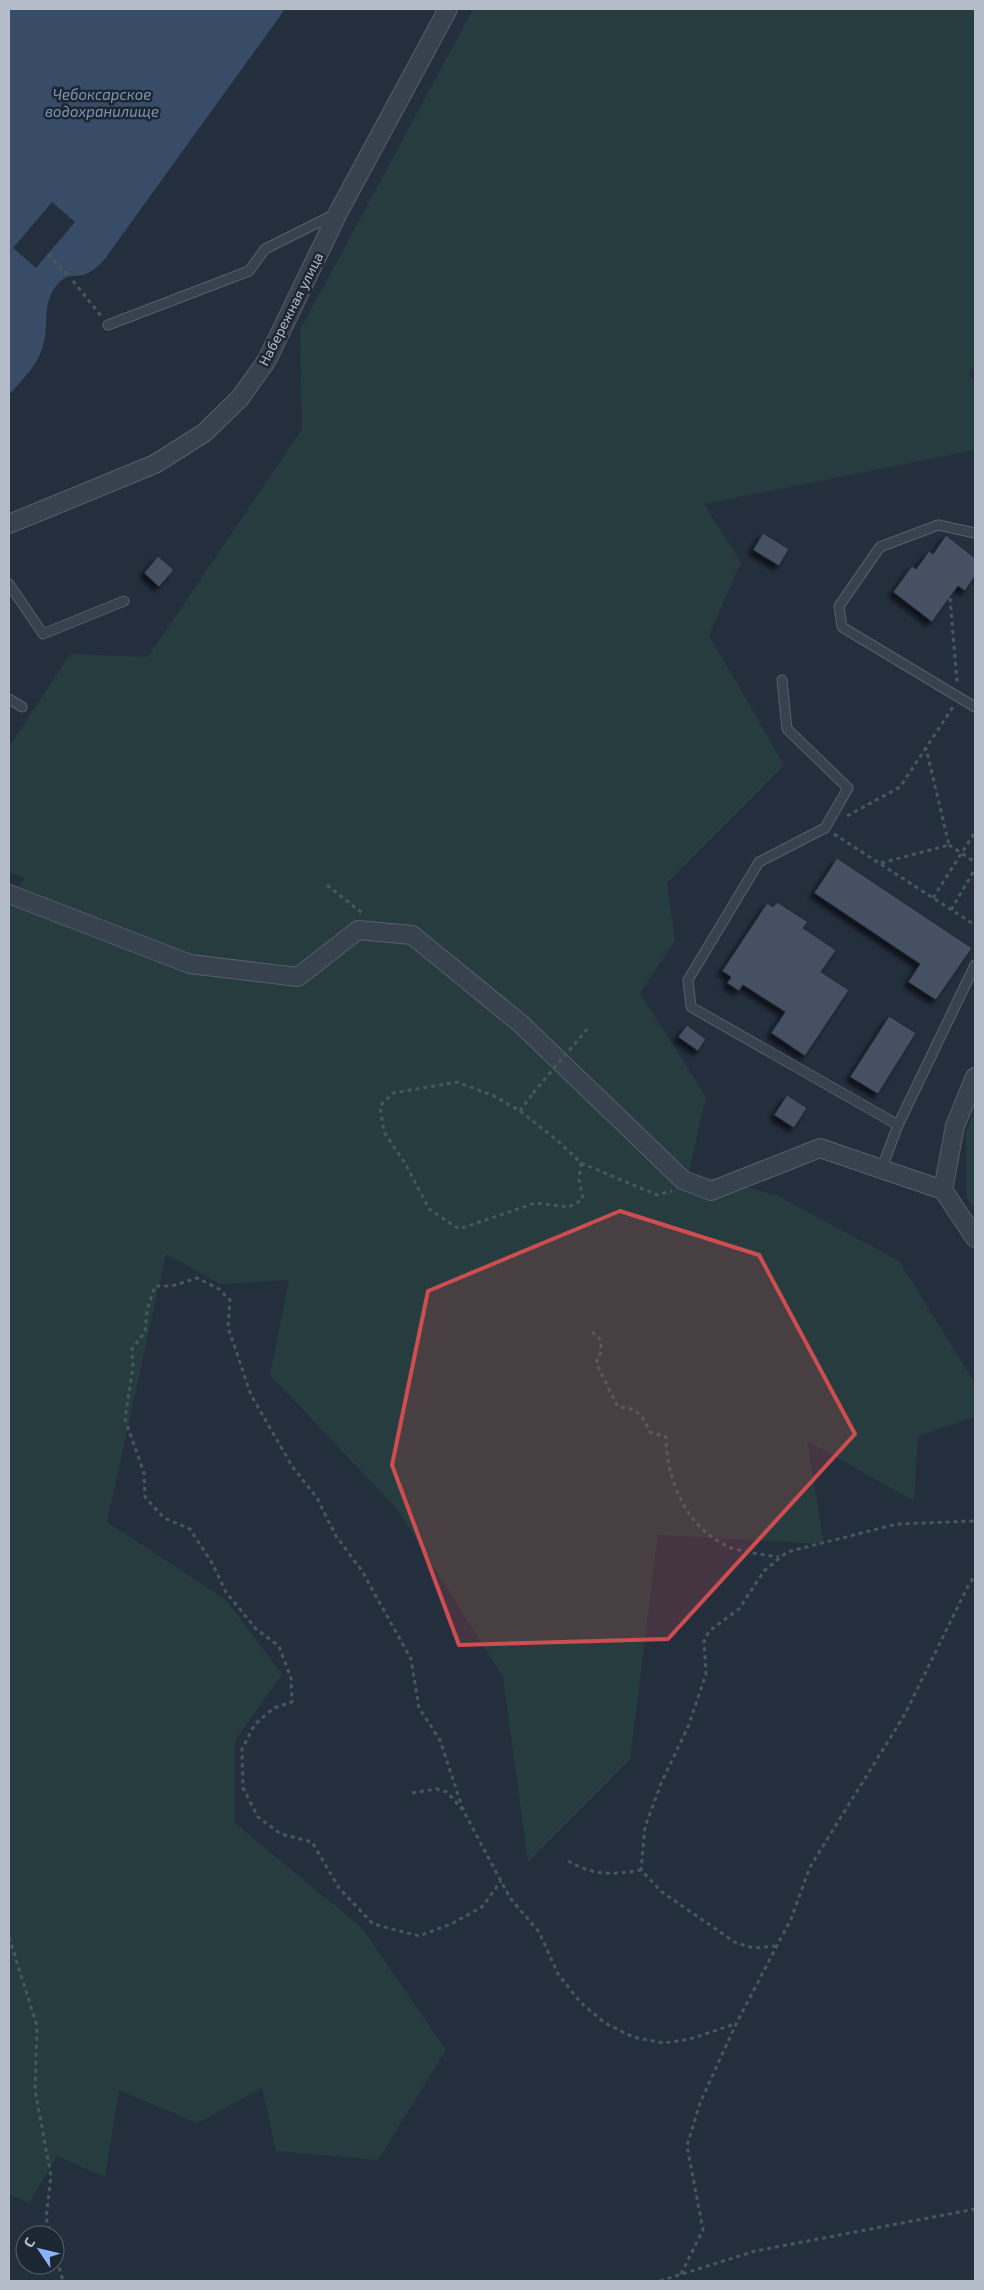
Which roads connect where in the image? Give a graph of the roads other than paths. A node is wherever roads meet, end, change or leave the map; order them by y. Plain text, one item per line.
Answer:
1 (448, 9) edge
2 (340, 211) junction
3 (108, 325) road end
4 (9, 524) edge
5 (975, 533) edge
6 (9, 584) edge
7 (124, 601) dead end
8 (782, 680) dead end
9 (9, 699) edge
10 (22, 707) dead end
11 (975, 707) edge
12 (9, 894) edge
13 (975, 965) edge
14 (975, 1077) edge
15 (898, 1125) junction
16 (882, 1168) junction
17 (943, 1190) junction
18 (975, 1238) edge

1 - 2 street, Набережная улица
2 - 3 lane
2 - 4 street, Набережная улица
5 - 11 lane
6 - 7 lane
8 - 15 lane
9 - 10 lane
12 - 16 street
13 - 15 lane
14 - 17 street
15 - 16 lane
16 - 17 street
17 - 18 street

